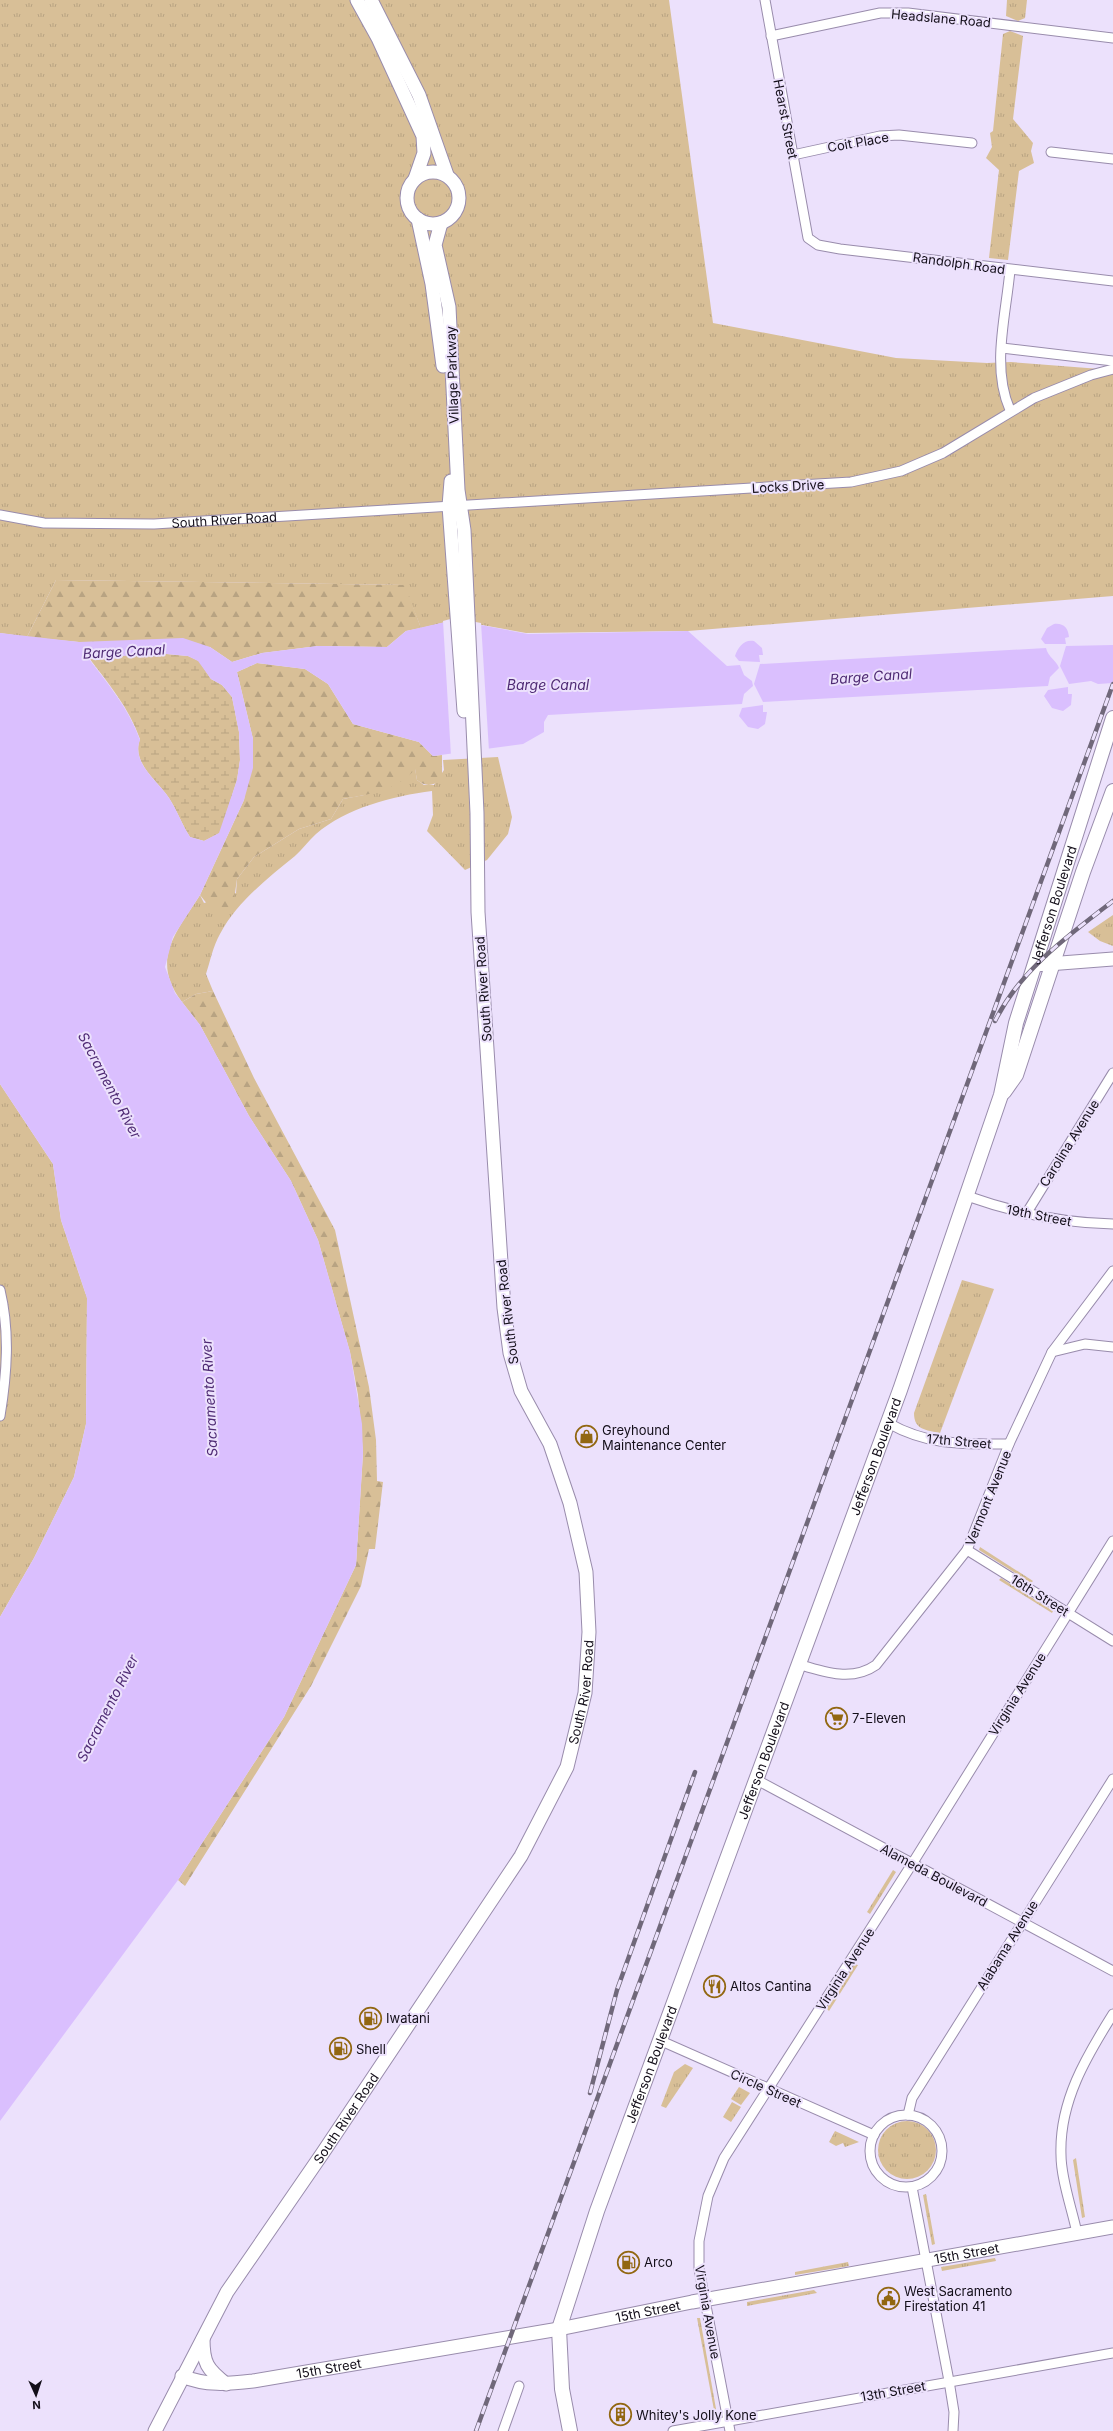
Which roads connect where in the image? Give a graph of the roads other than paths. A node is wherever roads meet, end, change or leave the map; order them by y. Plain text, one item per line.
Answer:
1 (356, 0) edge
2 (372, 0) edge
3 (765, 0) edge
4 (771, 36) junction
5 (1113, 38) edge
6 (972, 143) dead end
7 (1051, 152) dead end
8 (793, 155) junction
9 (1113, 160) edge
10 (447, 175) junction
11 (415, 179) junction
12 (418, 219) junction
13 (441, 223) junction
14 (808, 238) joint
15 (1010, 270) junction
16 (1113, 281) edge
17 (1002, 348) junction
18 (1113, 361) edge
19 (1113, 369) edge
20 (1091, 375) junction
21 (1113, 377) edge
22 (1010, 410) junction
23 (455, 506) junction
24 (0, 515) edge
25 (1113, 718) edge
26 (1113, 791) edge
27 (1113, 959) edge
28 (1053, 963) junction
29 (1035, 965) junction
30 (1113, 1073) edge
31 (1001, 1095) junction
32 (967, 1196) junction
33 (1026, 1214) junction
34 (1113, 1224) edge
35 (1113, 1272) edge
36 (0, 1290) edge
37 (1113, 1346) edge
38 (1052, 1352) junction
39 (0, 1416) edge
40 (888, 1423) junction
41 (1009, 1444) junction
42 (1113, 1541) edge
43 (967, 1550) junction
44 (1068, 1612) junction
45 (1113, 1641) edge
46 (798, 1664) junction
47 (755, 1779) junction
48 (1113, 1779) edge
49 (912, 1864) junction
50 (1022, 1922) junction
51 (1113, 1971) edge
52 (1113, 2014) edge
53 (659, 2040) junction
54 (768, 2088) junction
55 (908, 2115) junction
56 (874, 2135) junction
57 (912, 2187) junction
58 (1113, 2227) edge
59 (1077, 2233) junction
60 (925, 2261) junction
61 (704, 2300) junction
62 (559, 2329) junction
63 (202, 2336) junction
64 (1113, 2353) edge
65 (182, 2376) junction
66 (949, 2381) junction
67 (226, 2384) junction
68 (519, 2386) dead end
69 (729, 2426) edge
70 (155, 2431) edge
71 (503, 2431) edge
72 (570, 2431) edge
73 (672, 2431) edge
74 (953, 2431) edge

1 - 11 street
2 - 10 street
3 - 4 street, Hearst Street
4 - 5 street, Headslane Road
4 - 8 street, Hearst Street
6 - 8 street, Coit Place
7 - 9 street
8 - 14 street, Hearst Street
10 - 11 street
10 - 13 street
11 - 12 street
12 - 13 street
12 - 23 street, Village Parkway
13 - 23 street, Village Parkway
14 - 15 street, Randolph Road
15 - 16 street, Randolph Road
15 - 17 street
17 - 18 street
17 - 22 street
19 - 20 street, Locks Drive
20 - 21 street, Locks Drive
20 - 22 street, Locks Drive
22 - 23 street, Locks Drive
23 - 24 street, South River Road
23 - 63 street, South River Road
25 - 29 main road, Jefferson Boulevard
26 - 28 main road, Jefferson Boulevard
27 - 28 street
28 - 29 street
28 - 31 main road, Jefferson Boulevard
29 - 31 main road, Jefferson Boulevard
30 - 33 street, Carolina Avenue
31 - 32 main road, Jefferson Boulevard
32 - 33 street, 19th Street
32 - 40 main road, Jefferson Boulevard
33 - 34 street, 19th Street
35 - 38 street, Vermont Avenue
36 - 39 street
37 - 38 street
38 - 41 street, Vermont Avenue
40 - 41 street, 17th Street
40 - 46 main road, Jefferson Boulevard
41 - 43 street, Vermont Avenue
42 - 44 street, Virginia Avenue
43 - 44 street, 16th Street
43 - 46 street, Vermont Avenue
44 - 45 street, 16th Street
44 - 49 street, Virginia Avenue
46 - 47 main road, Jefferson Boulevard
47 - 49 street, Alameda Boulevard
47 - 53 main road, Jefferson Boulevard
48 - 50 street, Alabama Avenue
49 - 50 street, Alameda Boulevard
49 - 54 street, Virginia Avenue
50 - 51 street, Alameda Boulevard
50 - 55 street, Alabama Avenue
52 - 59 street
53 - 54 street, Circle Street
53 - 62 main road, Jefferson Boulevard
54 - 56 street, Circle Street
54 - 61 street, Virginia Avenue
55 - 56 street
55 - 57 street
56 - 57 street
57 - 60 street
58 - 59 street, 15th Street
59 - 60 street, 15th Street
60 - 61 street, 15th Street
60 - 66 street
61 - 62 street, 15th Street
61 - 69 street, Virginia Avenue
62 - 67 street, 15th Street
62 - 72 main road, Jefferson Boulevard
63 - 65 street, South River Road
63 - 67 street
64 - 66 street, 13th Street
65 - 67 street, 15th Street
65 - 70 street, South River Road
66 - 69 street, 13th Street
66 - 74 street
68 - 71 street
69 - 73 street, 13th Street

